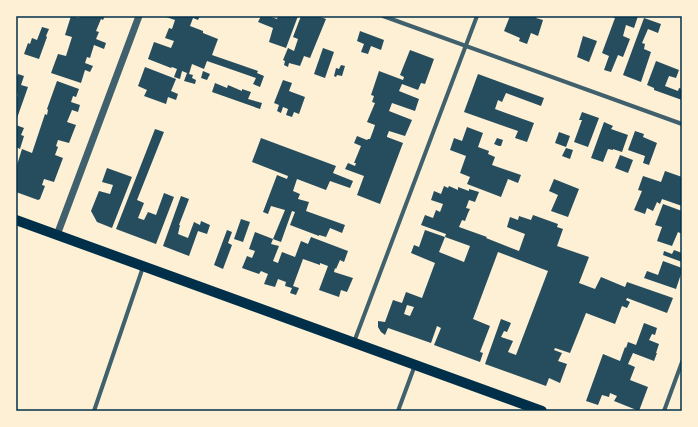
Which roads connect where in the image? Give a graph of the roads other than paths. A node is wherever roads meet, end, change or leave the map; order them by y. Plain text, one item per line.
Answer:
1 (139, 16) edge
2 (383, 16) edge
3 (477, 16) edge
4 (466, 46) junction
5 (682, 124) edge
6 (16, 220) edge
7 (58, 235) junction
8 (143, 266) junction
9 (354, 343) junction
10 (682, 362) edge
11 (415, 365) junction
12 (94, 411) edge
13 (398, 411) edge
14 (542, 411) edge
15 (664, 411) edge

1 - 7 street
2 - 4 street
3 - 4 street
4 - 5 street
4 - 9 street
6 - 7 main road
7 - 8 main road
8 - 9 main road
8 - 12 street
9 - 11 main road
10 - 15 street
11 - 13 street
11 - 14 main road

